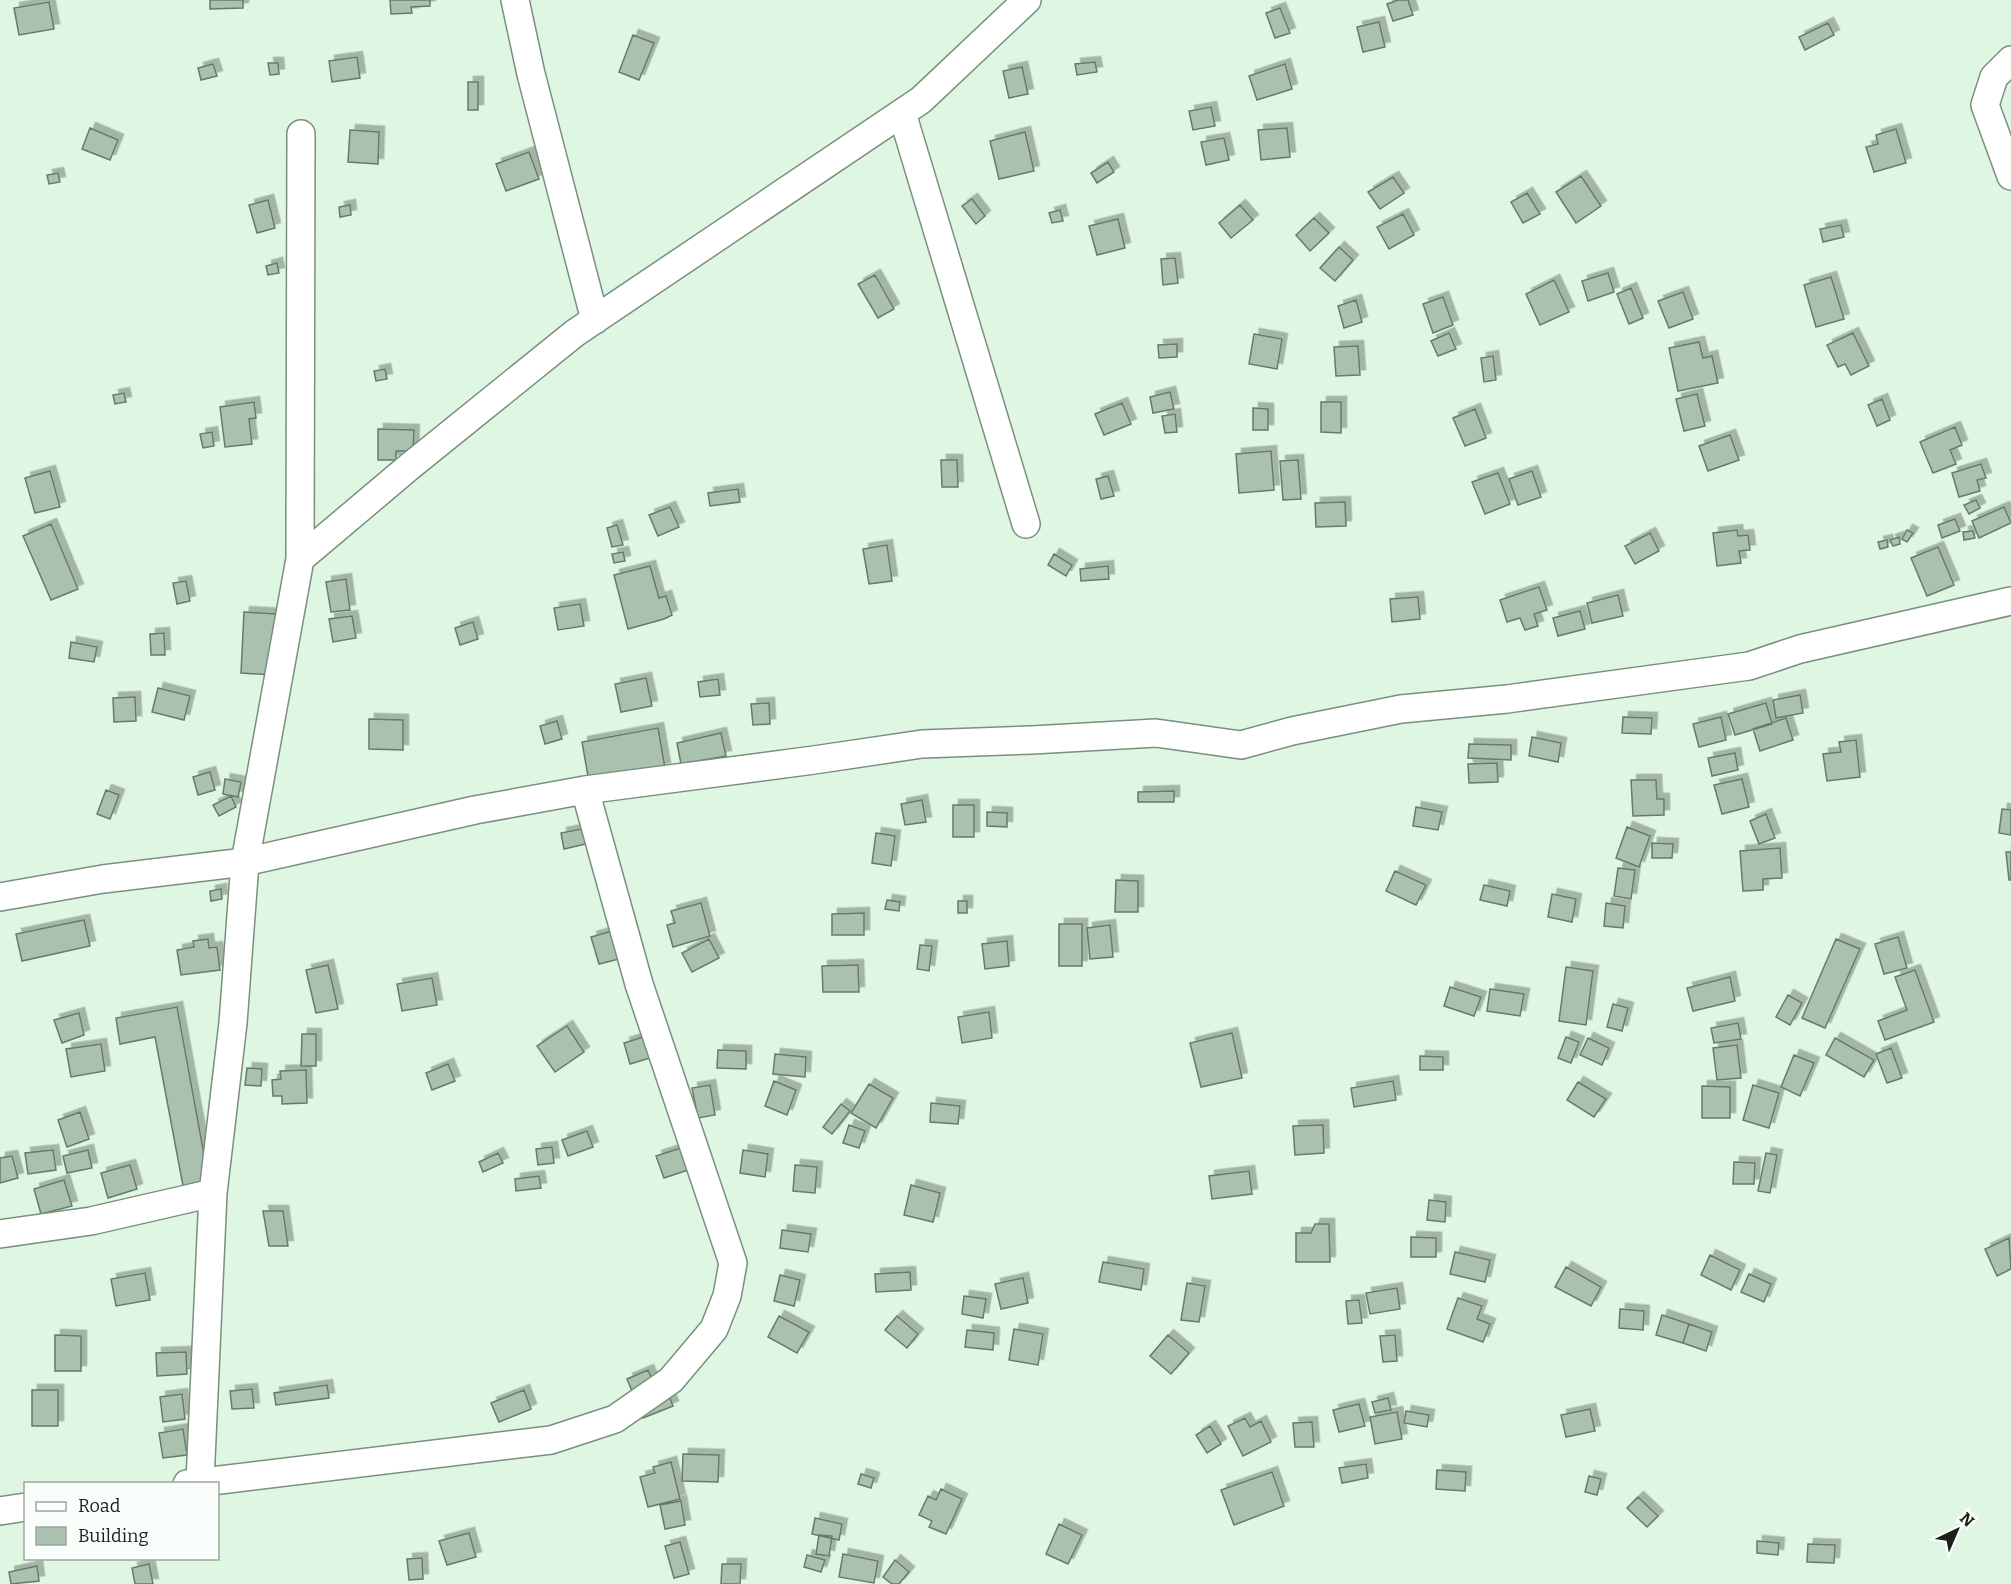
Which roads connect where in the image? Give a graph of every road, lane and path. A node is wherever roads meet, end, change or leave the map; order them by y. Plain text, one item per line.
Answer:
1 (514, 0) edge
2 (1027, 0) edge
3 (2011, 60) edge
4 (902, 113) junction
5 (301, 134) dead end
6 (2011, 176) edge
7 (595, 320) junction
8 (1026, 524) dead end
9 (300, 560) junction
10 (2011, 601) edge
11 (585, 790) junction
12 (245, 862) junction
13 (0, 897) edge
14 (213, 1193) junction
15 (0, 1233) edge
16 (194, 1482) edge
17 (202, 1482) edge
18 (24, 1508) edge
19 (0, 1511) edge

1 - 7 street
2 - 4 street
3 - 6 street
4 - 7 street
4 - 8 street
5 - 9 street
7 - 9 street
9 - 12 street
10 - 11 street
11 - 12 street
11 - 17 street
12 - 13 street
12 - 14 street
14 - 15 street
14 - 16 street
18 - 19 street

